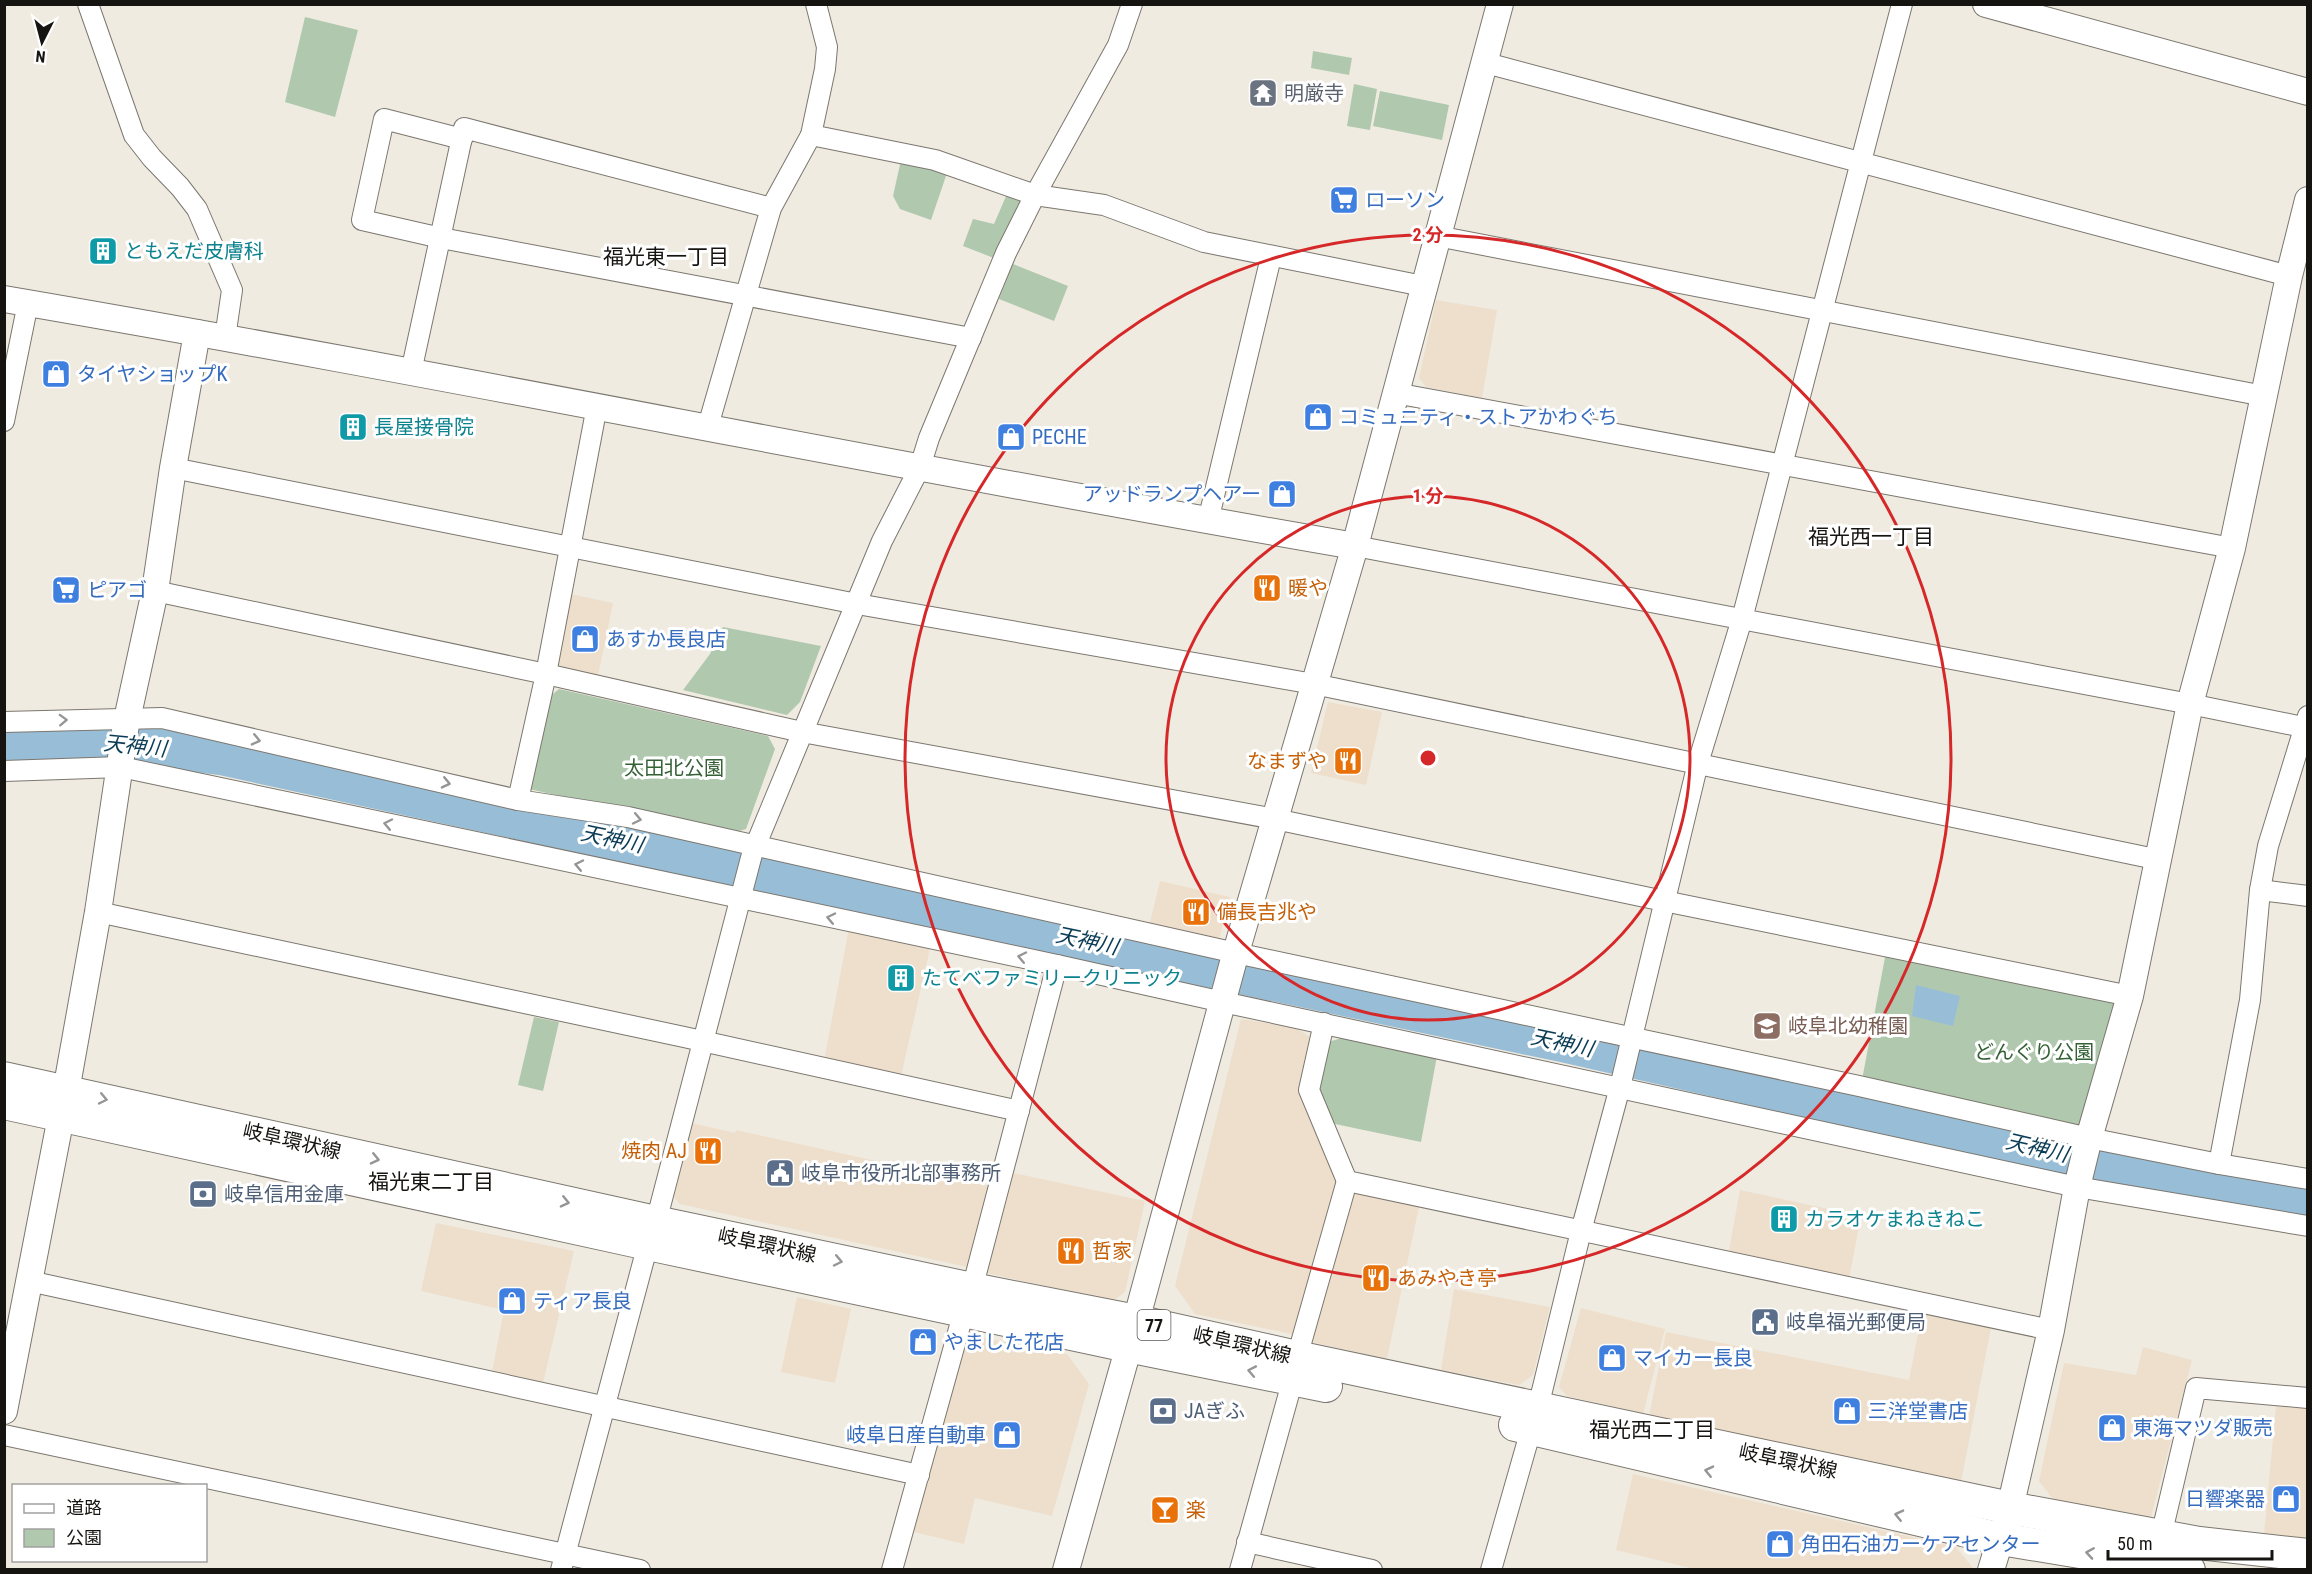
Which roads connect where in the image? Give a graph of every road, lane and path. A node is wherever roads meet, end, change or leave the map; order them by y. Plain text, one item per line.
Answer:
1 (88, 4) edge
2 (816, 4) edge
3 (1132, 4) edge
4 (1500, 4) edge
5 (1902, 4) edge
6 (1986, 4) edge
7 (1486, 63) junction
8 (2307, 92) edge
9 (811, 135) junction
10 (462, 139) junction
11 (1861, 163) junction
12 (1035, 195) junction
13 (2307, 200) edge
14 (771, 208) junction
15 (1437, 236) junction
16 (441, 238) junction
17 (1271, 257) junction
18 (2289, 276) junction
19 (1424, 286) junction
20 (746, 296) junction
21 (16, 301) edge
22 (1822, 310) junction
23 (197, 333) junction
24 (225, 338) junction
25 (971, 338) junction
26 (411, 372) junction
27 (1395, 393) junction
28 (2264, 396) junction
29 (597, 406) junction
30 (4, 421) edge
31 (708, 426) junction
32 (1782, 465) junction
33 (920, 467) junction
34 (172, 468) junction
35 (1208, 521) junction
36 (1355, 546) junction
37 (571, 548) junction
38 (2232, 548) junction
39 (155, 591) junction
40 (857, 604) junction
41 (1742, 619) junction
42 (546, 674) junction
43 (1314, 684) junction
44 (2190, 704) junction
45 (128, 721) junction
46 (4, 722) edge
47 (2305, 722) edge
48 (802, 732) junction
49 (121, 763) junction
50 (1698, 763) junction
51 (4, 771) edge
52 (518, 800) junction
53 (1275, 819) junction
54 (753, 850) junction
55 (2160, 861) junction
56 (2260, 890) junction
57 (741, 896) junction
58 (2307, 896) edge
59 (1664, 902) junction
60 (98, 912) junction
61 (1235, 956) junction
62 (1058, 965) junction
63 (2130, 996) junction
64 (1223, 999) junction
65 (1324, 1023) junction
66 (1631, 1041) junction
67 (703, 1042) junction
68 (4, 1078) edge
69 (1621, 1084) junction
70 (4, 1103) edge
71 (64, 1103) junction
72 (1019, 1111) junction
73 (2089, 1138) junction
74 (2219, 1164) junction
75 (2307, 1179) edge
76 (1347, 1181) junction
77 (2077, 1188) junction
78 (2307, 1226) edge
79 (1581, 1231) junction
80 (652, 1233) junction
81 (29, 1281) junction
82 (968, 1300) junction
83 (2051, 1330) junction
84 (1132, 1334) junction
85 (1295, 1368) junction
86 (2307, 1398) edge
87 (605, 1406) junction
88 (4, 1411) edge
89 (1533, 1418) junction
90 (4, 1434) edge
91 (919, 1475) junction
92 (2010, 1508) junction
93 (2162, 1536) junction
94 (2001, 1539) junction
95 (1247, 1542) junction
96 (2307, 1555) edge
97 (563, 1562) edge
98 (640, 1569) edge
99 (892, 1569) edge
100 (1065, 1569) edge
101 (1240, 1569) edge
102 (1372, 1569) edge
103 (1491, 1569) edge
104 (1991, 1569) edge
105 (2189, 1569) edge

1 - 24 street
2 - 9 street
3 - 12 street
4 - 7 street
5 - 11 street
6 - 8 street
7 - 11 street
7 - 15 street
9 - 12 street
9 - 14 street
10 - 14 street
10 - 16 street
10 - 16 street
11 - 18 street
11 - 22 street
12 - 17 street
12 - 25 street
13 - 18 street
14 - 20 street
15 - 19 street
15 - 22 street
16 - 20 street
16 - 26 street
17 - 19 street
17 - 35 street
18 - 28 street
19 - 27 street
20 - 25 street
20 - 31 street
21 - 23 street
21 - 30 street
22 - 28 street
22 - 32 street
23 - 24 street
23 - 34 street
24 - 26 street
25 - 33 street
26 - 29 street
27 - 32 street
27 - 36 street
28 - 38 street
29 - 31 street
29 - 37 street
31 - 33 street
32 - 38 street
32 - 41 street
33 - 35 street
33 - 40 street
34 - 37 street
34 - 39 street
35 - 36 street
36 - 41 street
36 - 43 street
37 - 40 street
37 - 42 street
38 - 44 street
39 - 42 street
39 - 45 street
40 - 43 street
40 - 48 street
41 - 44 street
41 - 50 street
42 - 48 street
42 - 52 street
43 - 50 street
43 - 53 street
44 - 47 street
44 - 55 street
46 -> 45 street
45 - 49 street
45 -> 52 street
47 - 56 street
48 - 53 street
48 - 54 street
49 - 51 street
57 -> 49 street
49 - 60 street
50 - 55 street
50 - 59 street
52 -> 54 street
53 - 59 street
53 - 61 street
54 - 57 street
54 - 61 street
55 - 63 street
56 - 58 street
56 - 74 street
62 -> 57 street
57 - 67 street
59 - 63 street
59 - 66 street
60 - 67 street
60 - 71 street
61 - 64 street
61 - 66 street
62 - 64 street
62 - 72 street
63 - 73 street
64 - 65 street
64 - 84 street
65 - 69 street
65 - 76 street
66 - 69 street
66 - 73 street
67 - 72 street
67 - 80 street
68 - 71 main road, 岐阜環状線 / 77
69 - 77 street
69 - 79 street
70 - 71 main road, 岐阜環状線 / 77
71 - 80 main road, 岐阜環状線 / 77
71 - 81 street
72 - 82 street
73 - 74 street
73 - 77 street
74 - 75 street
76 - 79 street
76 - 85 street
77 - 78 street
77 - 83 street
79 - 83 street
79 - 89 street
80 - 82 main road, 岐阜環状線 / 77
80 - 87 street
81 - 87 street
81 - 88 street
82 - 84 main road, 岐阜環状線 / 77
82 - 91 street
83 - 92 street
84 - 85 main road, 岐阜環状線 / 77
84 - 100 street
85 - 89 main road, 岐阜環状線 / 77
85 - 95 street
86 - 93 street
87 - 91 street
87 - 97 street
89 - 92 main road, 岐阜環状線 / 77
94 -> 89 main road, 岐阜環状線 / 77
89 - 103 street
90 - 97 street
91 - 99 street
92 - 93 main road, 岐阜環状線 / 77
92 - 94 street
93 - 96 main road, 岐阜環状線 / 77
94 - 104 street
105 -> 94 main road, 岐阜環状線 / 77
95 - 101 street
95 - 102 street
97 - 98 street

